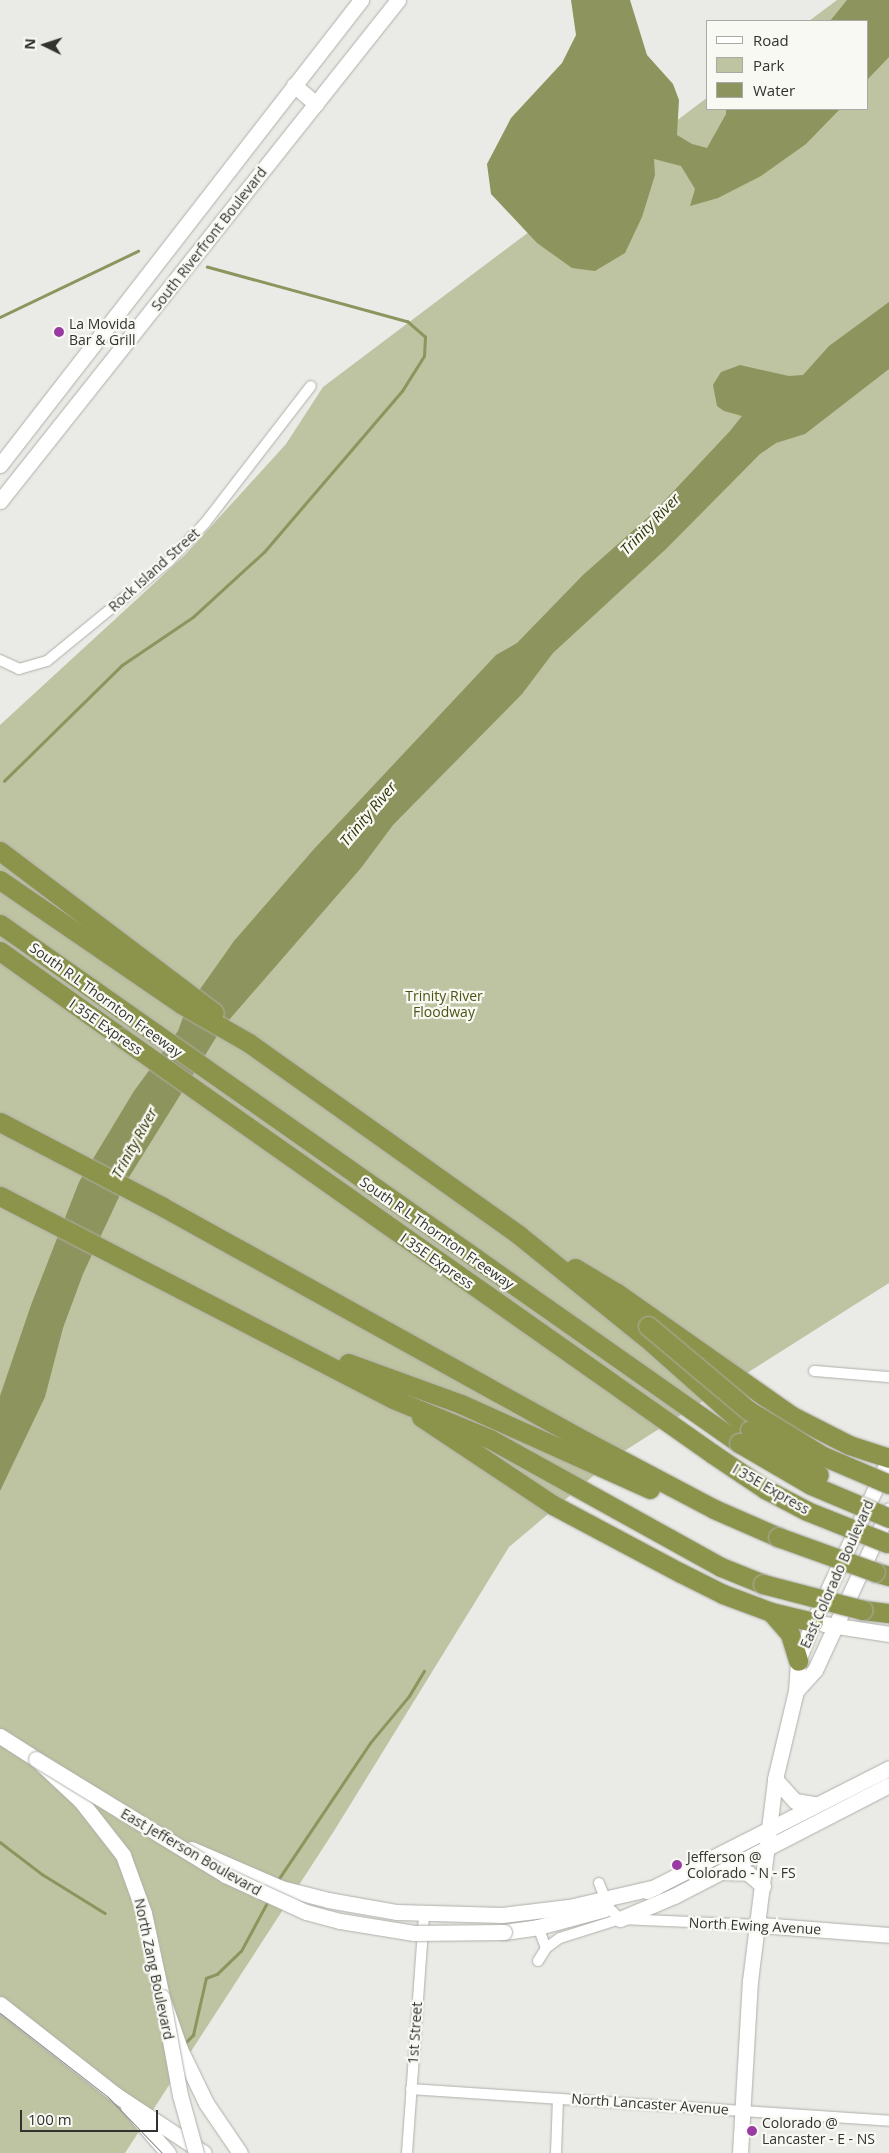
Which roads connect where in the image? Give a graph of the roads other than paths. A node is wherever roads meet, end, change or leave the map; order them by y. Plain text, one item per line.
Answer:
1 (361, 0) edge
2 (398, 0) edge
3 (294, 85) junction
4 (316, 104) junction
5 (118, 313) junction
6 (138, 329) junction
7 (311, 386) dead end
8 (0, 465) edge
9 (0, 501) edge
10 (4, 663) edge
11 (0, 851) edge
12 (0, 870) edge
13 (0, 880) edge
14 (0, 924) edge
15 (100, 948) junction
16 (0, 951) edge
17 (249, 1042) junction
18 (0, 1122) edge
19 (0, 1196) edge
20 (519, 1235) junction
21 (579, 1270) junction
22 (150, 1272) junction
23 (814, 1371) dead end
24 (889, 1377) edge
25 (393, 1398) junction
26 (889, 1459) edge
27 (889, 1484) edge
28 (673, 1494) junction
29 (889, 1508) edge
30 (889, 1518) edge
31 (888, 1543) edge
32 (882, 1574) edge
33 (771, 1612) junction
34 (889, 1613) edge
35 (813, 1622) junction
36 (832, 1626) junction
37 (889, 1634) edge
38 (798, 1661) junction
39 (796, 1691) junction
40 (0, 1736) edge
41 (36, 1759) junction
42 (889, 1768) edge
43 (775, 1779) junction
44 (889, 1785) edge
45 (815, 1804) junction
46 (769, 1828) junction
47 (153, 1831) junction
48 (767, 1848) junction
49 (722, 1872) junction
50 (599, 1883) dead end
51 (763, 1886) junction
52 (606, 1904) junction
53 (424, 1913) junction
54 (620, 1919) junction
55 (760, 1925) junction
56 (538, 1927) junction
57 (889, 1935) edge
58 (546, 1948) junction
59 (538, 1961) dead end
60 (162, 1997) junction
61 (0, 2004) edge
62 (411, 2089) junction
63 (116, 2095) junction
64 (558, 2099) junction
65 (741, 2110) junction
66 (889, 2121) edge
67 (168, 2153) edge
68 (196, 2153) edge
69 (204, 2153) edge
70 (240, 2153) edge
71 (407, 2153) edge
72 (556, 2153) edge
73 (740, 2153) edge

1 - 3 main road, South Riverfront Boulevard
2 - 4 main road, South Riverfront Boulevard
3 - 4 main road
3 - 5 main road, South Riverfront Boulevard
4 - 6 main road, South Riverfront Boulevard
5 - 6 main road
5 - 8 main road, South Riverfront Boulevard
6 - 9 main road, South Riverfront Boulevard
7 - 10 street, Rock Island Street
11 - 17 highway
12 - 15 highway
13 - 15 highway
14 - 30 highway, South R L Thornton Freeway, bridge
15 - 17 highway
16 - 31 highway, I 35E Express, bridge
17 - 20 highway
18 - 28 highway
19 - 22 highway
20 - 21 highway
20 - 29 highway, bridge
21 - 26 highway
21 - 27 highway, bridge
22 - 25 highway
22 - 28 highway
23 - 24 street
25 - 33 highway
25 - 34 highway, bridge
26 - 35 main road, East Colorado Boulevard
28 - 32 highway, bridge
29 - 36 main road, East Colorado Boulevard
33 - 35 highway
33 - 38 highway
35 - 36 main road
35 - 38 main road, East Colorado Boulevard
36 - 37 main road
36 - 39 main road, East Colorado Boulevard
38 - 39 main road, East Colorado Boulevard
39 - 43 main road, East Colorado Boulevard
40 - 41 main road
41 - 47 main road, East Jefferson Boulevard, bridge
41 - 60 main road, North Zang Boulevard, bridge
42 - 45 main road
43 - 45 main road
43 - 46 main road, East Colorado Boulevard
44 - 48 main road
45 - 46 main road
46 - 48 main road, East Colorado Boulevard
46 - 52 main road
47 - 53 main road, bridge
47 - 56 main road, East Jefferson Boulevard, bridge
48 - 49 main road
48 - 51 main road, East Colorado Boulevard
49 - 51 main road
49 - 54 main road
50 - 52 street
51 - 55 main road, East Colorado Boulevard
52 - 53 main road
52 - 54 street
52 - 56 main road, East Jefferson Boulevard
53 - 62 street, 1st Street
54 - 55 street, North Ewing Avenue
54 - 58 street, North Ewing Avenue
55 - 57 main road, North Ewing Avenue
55 - 65 main road, East Colorado Boulevard
56 - 58 street
58 - 59 street, North Ewing Avenue
60 - 68 main road, North Zang Boulevard, bridge
60 - 70 main road, bridge
61 - 63 main road
62 - 64 street, North Lancaster Avenue
62 - 71 street, 1st Street
63 - 67 main road
63 - 69 main road
64 - 65 street, North Lancaster Avenue
64 - 72 street
65 - 66 street, North Lancaster Avenue
65 - 73 main road, East Colorado Boulevard

